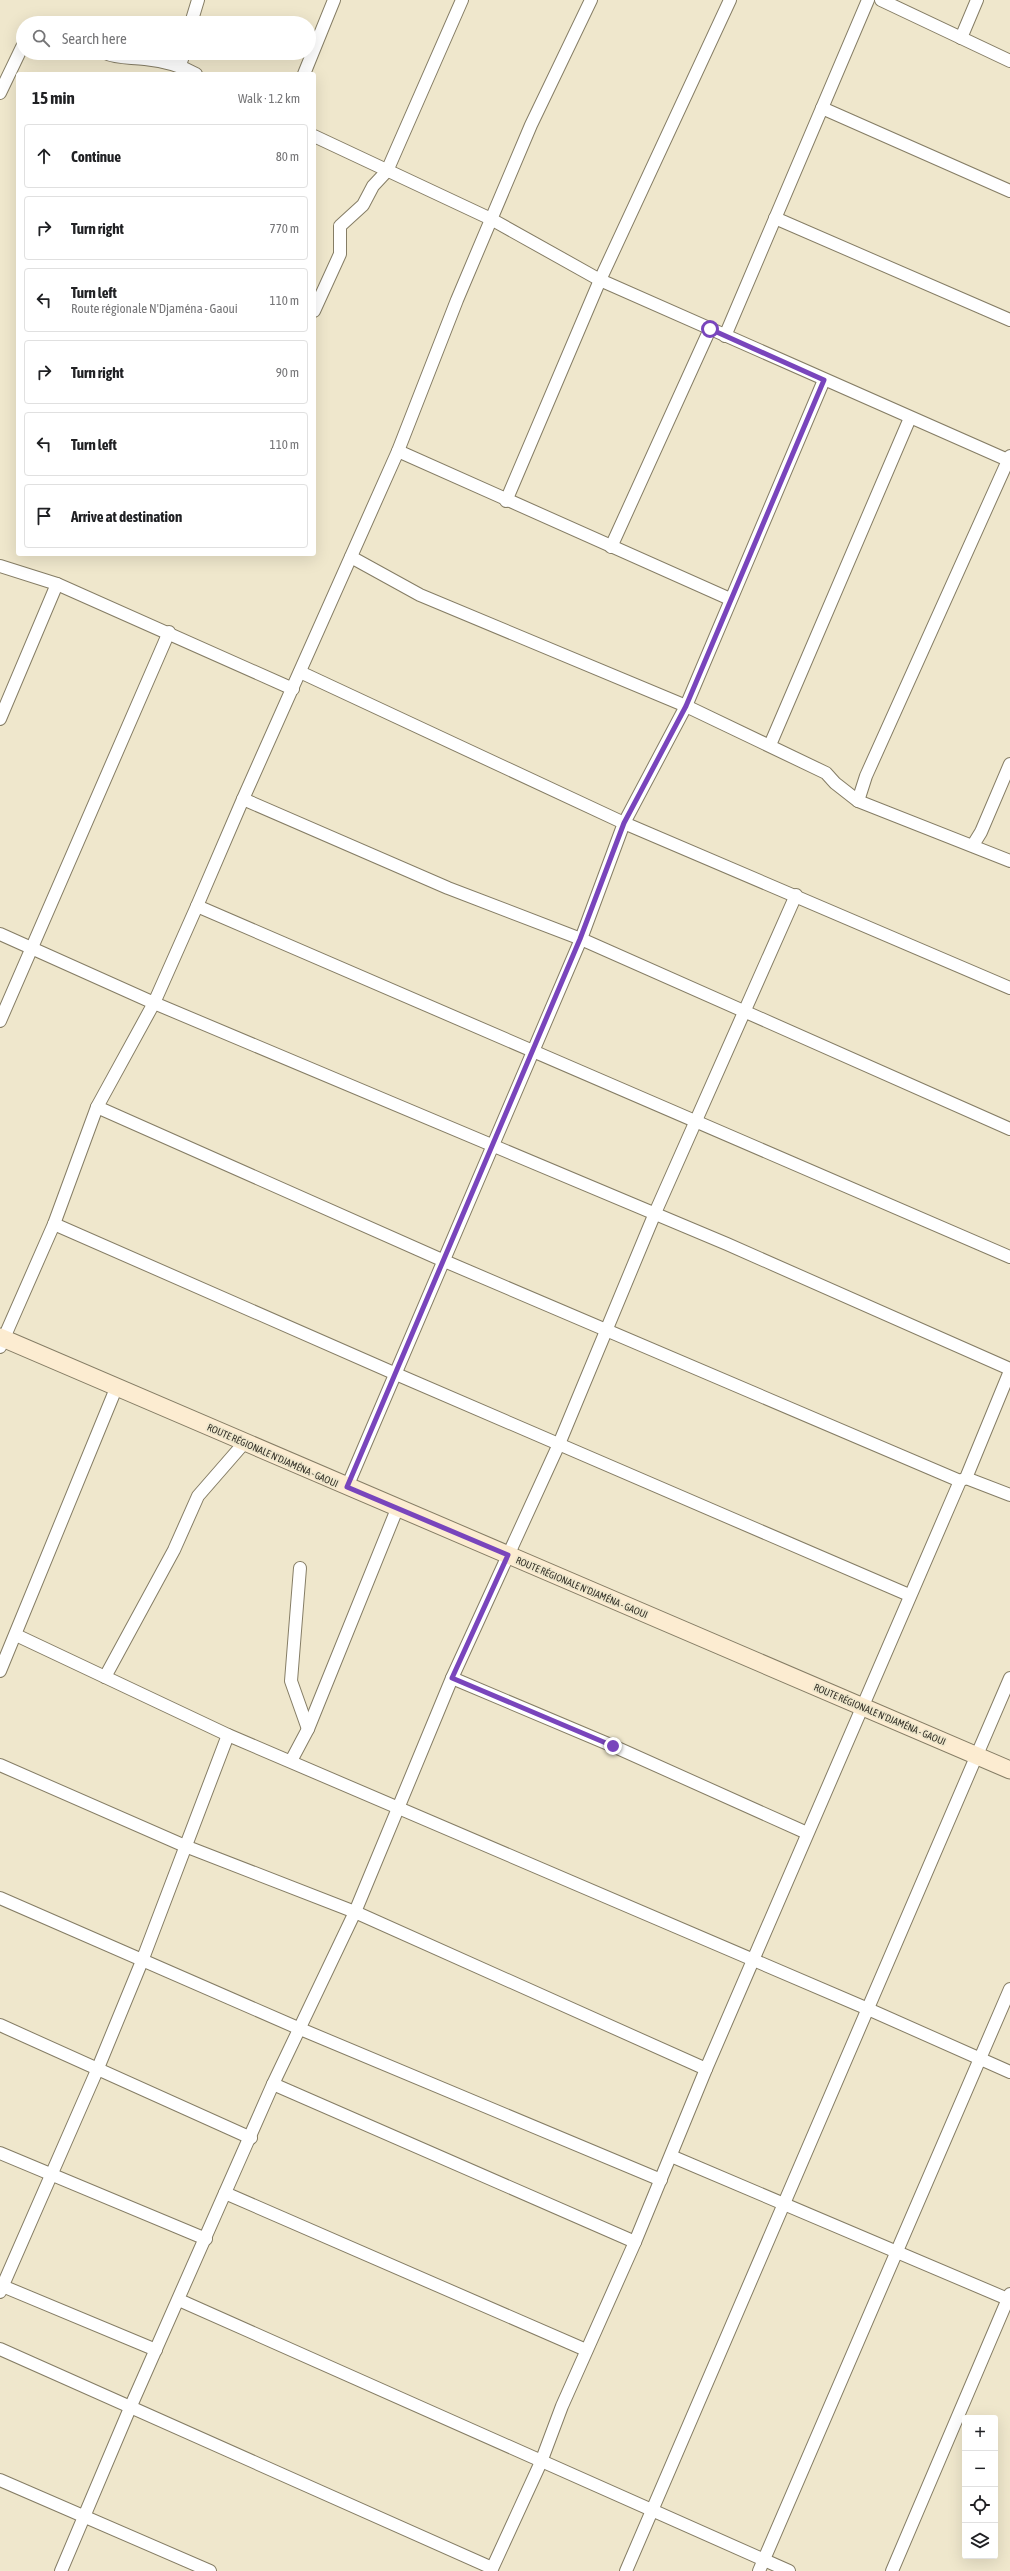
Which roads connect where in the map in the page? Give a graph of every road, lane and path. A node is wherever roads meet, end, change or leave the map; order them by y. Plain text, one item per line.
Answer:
1 (198, 0) edge
2 (334, 0) edge
3 (462, 0) edge
4 (591, 0) edge
5 (730, 0) edge
6 (868, 0) edge
7 (881, 0) edge
8 (977, 0) edge
9 (193, 16) edge
10 (960, 38) junction
11 (316, 44) edge
12 (16, 60) edge
13 (151, 60) edge
14 (182, 60) edge
15 (310, 60) edge
16 (1010, 61) edge
17 (180, 65) junction
18 (192, 72) edge
19 (305, 72) edge
20 (0, 93) edge
21 (822, 108) junction
22 (316, 137) edge
23 (387, 171) junction
24 (1010, 191) edge
25 (775, 218) junction
26 (490, 219) junction
27 (600, 280) junction
28 (316, 307) edge
29 (1010, 320) edge
30 (710, 329) junction
31 (726, 336) junction
32 (824, 380) junction
33 (910, 418) junction
34 (398, 451) junction
35 (1009, 459) edge
36 (506, 501) junction
37 (611, 547) junction
38 (351, 557) junction
39 (0, 566) edge
40 (57, 584) junction
41 (730, 599) junction
42 (169, 632) junction
43 (300, 672) junction
44 (293, 689) junction
45 (686, 706) junction
46 (0, 719) edge
47 (770, 745) junction
48 (1010, 764) edge
49 (243, 799) junction
50 (858, 801) junction
51 (624, 823) junction
52 (972, 845) junction
53 (1010, 861) edge
54 (796, 895) junction
55 (197, 906) junction
56 (0, 934) edge
57 (580, 939) junction
58 (31, 947) junction
59 (1010, 988) edge
60 (154, 1003) junction
61 (743, 1011) junction
62 (0, 1020) edge
63 (531, 1052) junction
64 (97, 1107) junction
65 (696, 1122) junction
66 (1010, 1129) edge
67 (494, 1144) junction
68 (655, 1213) junction
69 (54, 1224) junction
70 (1010, 1257) edge
71 (442, 1260) junction
72 (607, 1330) junction
73 (1, 1341) edge
74 (1010, 1370) edge
75 (396, 1374) junction
76 (117, 1386) junction
77 (245, 1442) junction
78 (559, 1444) junction
79 (963, 1479) junction
80 (347, 1487) junction
81 (1010, 1495) edge
82 (397, 1509) junction
83 (508, 1555) junction
84 (300, 1568) dead end
85 (909, 1595) junction
86 (16, 1635) junction
87 (0, 1671) edge
88 (105, 1677) junction
89 (452, 1678) junction
90 (1010, 1678) edge
91 (862, 1705) junction
92 (308, 1729) junction
93 (228, 1735) junction
94 (978, 1756) junction
95 (291, 1761) junction
96 (0, 1766) edge
97 (1010, 1770) edge
98 (396, 1809) junction
99 (807, 1832) junction
100 (185, 1846) junction
101 (0, 1898) edge
102 (355, 1912) junction
103 (754, 1961) junction
104 (142, 1962) junction
105 (1010, 1989) edge
106 (868, 2009) junction
107 (0, 2025) edge
108 (298, 2028) junction
109 (980, 2060) junction
110 (98, 2068) junction
111 (706, 2069) junction
112 (1010, 2072) edge
113 (273, 2084) junction
114 (251, 2138) junction
115 (0, 2153) edge
116 (671, 2156) junction
117 (53, 2174) junction
118 (661, 2180) junction
119 (225, 2193) junction
120 (782, 2205) junction
121 (206, 2239) junction
122 (635, 2242) junction
123 (897, 2252) junction
124 (1, 2288) edge
125 (1009, 2298) edge
126 (179, 2300) junction
127 (0, 2349) edge
128 (156, 2350) junction
129 (586, 2350) junction
130 (130, 2408) junction
131 (541, 2462) junction
132 (0, 2480) edge
133 (651, 2511) junction
134 (85, 2516) junction
135 (762, 2566) edge
136 (492, 2570) edge
137 (61, 2571) edge
138 (210, 2571) edge
139 (626, 2571) edge
140 (789, 2571) edge
141 (892, 2571) edge

1 - 9 street
2 - 11 street
3 - 23 street
4 - 26 street
5 - 27 street
6 - 21 street
7 - 10 street
8 - 10 street
10 - 16 street
12 - 20 street
13 - 17 street
14 - 17 street
15 - 19 street
17 - 18 street
21 - 24 street
21 - 25 street
22 - 23 street
23 - 26 street
23 - 28 street
25 - 29 street
25 - 31 street
26 - 27 street
26 - 34 street
27 - 30 street
27 - 36 street
30 - 31 street
30 - 37 street
31 - 32 street
32 - 33 street
32 - 41 street
33 - 35 street
33 - 47 street
34 - 36 street
34 - 38 street
35 - 50 street
36 - 37 street
37 - 41 street
38 - 43 street
38 - 45 street
39 - 40 street
40 - 42 street
40 - 46 street
41 - 45 street
42 - 44 street
42 - 58 street
43 - 44 street
43 - 51 street
44 - 49 street
45 - 47 street
45 - 51 street
47 - 50 street
48 - 52 street
49 - 55 street
49 - 57 street
50 - 52 street
51 - 54 street
51 - 57 street
52 - 53 street
54 - 59 street
54 - 61 street
55 - 60 street
55 - 63 street
56 - 58 street
57 - 61 street
57 - 63 street
58 - 60 street
58 - 62 street
60 - 64 street
60 - 67 street
61 - 65 street
61 - 66 street
63 - 65 street
63 - 67 street
64 - 69 street
64 - 71 street
65 - 68 street
65 - 70 street
67 - 68 street
67 - 71 street
68 - 72 street
68 - 74 street
69 - 73 street
69 - 75 street
71 - 72 street
71 - 75 street
72 - 78 street
72 - 79 street
73 - 76 street, ROUTE RÉGIONALE N'DJAMÉNA - GAOUI
74 - 79 street
75 - 78 street
75 - 80 street
76 - 77 street, ROUTE RÉGIONALE N'DJAMÉNA - GAOUI
76 - 86 street
77 - 80 street, ROUTE RÉGIONALE N'DJAMÉNA - GAOUI
77 - 88 street
78 - 83 street
78 - 85 street
79 - 81 street
79 - 85 street
80 - 82 street, ROUTE RÉGIONALE N'DJAMÉNA - GAOUI
82 - 83 street, ROUTE RÉGIONALE N'DJAMÉNA - GAOUI
82 - 92 street
83 - 89 street
83 - 91 street, ROUTE RÉGIONALE N'DJAMÉNA - GAOUI
84 - 92 street
85 - 91 street
86 - 87 street
86 - 88 street
88 - 93 street
89 - 98 street
89 - 99 street
90 - 94 street
91 - 94 street, ROUTE RÉGIONALE N'DJAMÉNA - GAOUI
91 - 99 street
92 - 95 street
93 - 95 street
93 - 100 street
94 - 97 street, ROUTE RÉGIONALE N'DJAMÉNA - GAOUI
94 - 106 street
95 - 98 street
96 - 100 street
98 - 102 street
98 - 103 street
99 - 103 street
100 - 102 street
100 - 104 street
101 - 104 street
102 - 108 street
102 - 111 street
103 - 106 street
103 - 111 street
104 - 108 street
104 - 110 street
105 - 109 street
106 - 109 street
106 - 120 street
107 - 110 street
108 - 113 street
108 - 118 street
109 - 112 street
109 - 123 street
110 - 114 street
110 - 117 street
111 - 116 street
113 - 114 street
113 - 122 street
114 - 119 street
115 - 117 street
116 - 118 street
116 - 120 street
117 - 121 street
117 - 124 street
118 - 122 street
119 - 121 street
119 - 129 street
120 - 123 street
120 - 133 street
121 - 126 street
122 - 129 street
123 - 125 street
123 - 135 street
124 - 128 street
125 - 141 street
126 - 128 street
126 - 131 street
127 - 130 street
128 - 130 street
129 - 131 street
130 - 134 street
130 - 136 street
131 - 133 street
131 - 136 street
132 - 134 street
133 - 135 street
133 - 139 street
134 - 137 street
134 - 138 street
135 - 140 street

